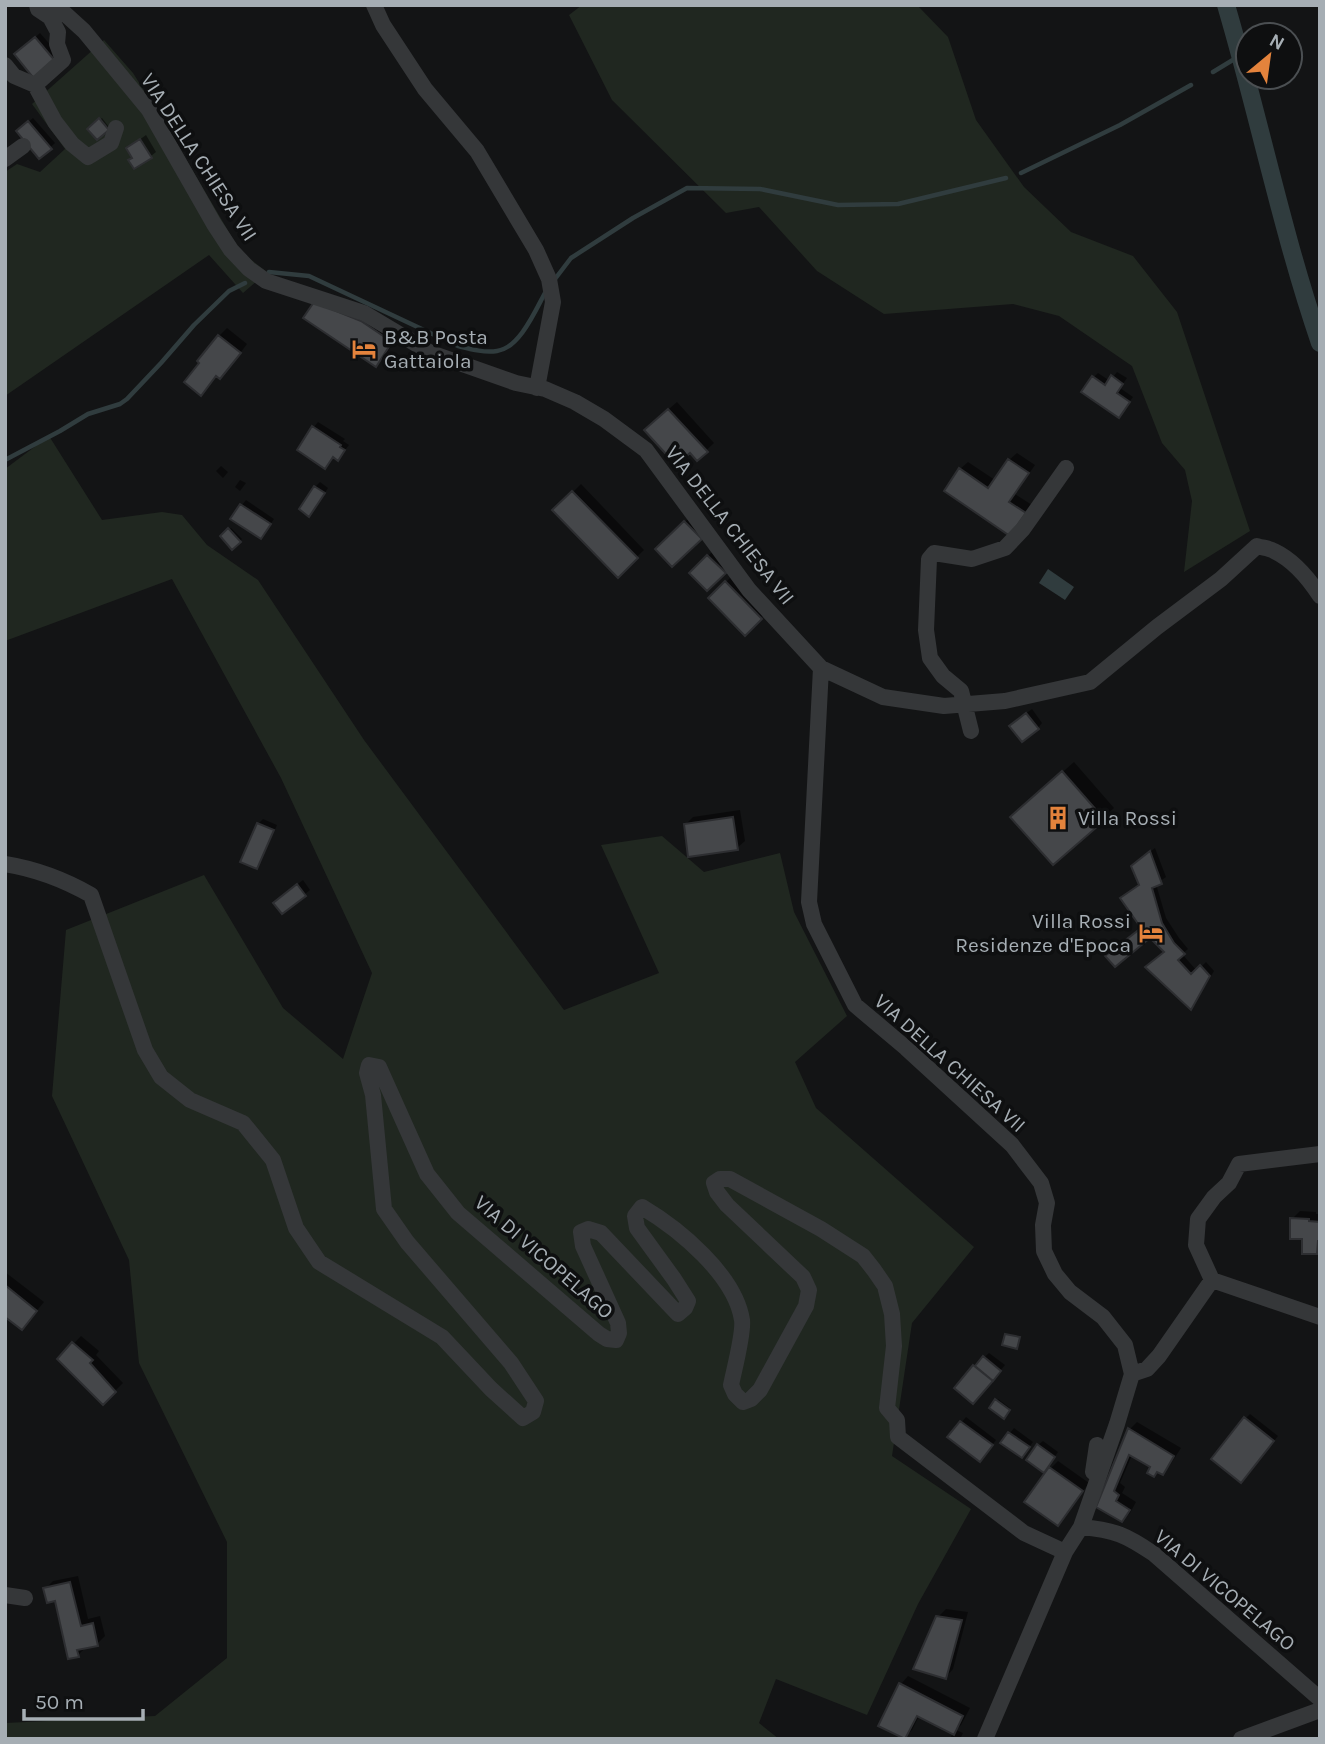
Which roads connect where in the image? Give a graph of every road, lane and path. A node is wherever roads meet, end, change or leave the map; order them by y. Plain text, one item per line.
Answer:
1 (37, 5) edge
2 (51, 5) edge
3 (374, 5) edge
4 (5, 65) edge
5 (35, 85) junction
6 (116, 128) dead end
7 (23, 146) dead end
8 (5, 159) edge
9 (537, 388) junction
10 (1066, 468) dead end
11 (1320, 596) edge
12 (821, 668) junction
13 (963, 705) junction
14 (971, 731) dead end
15 (5, 864) edge
16 (1320, 1154) edge
17 (1212, 1280) junction
18 (1320, 1317) edge
19 (1132, 1374) junction
20 (1097, 1445) dead end
21 (1097, 1484) junction
22 (1081, 1527) junction
23 (1065, 1552) junction
24 (5, 1595) edge
25 (25, 1598) dead end
26 (1320, 1699) edge
27 (1320, 1710) edge
28 (985, 1739) edge
29 (1241, 1739) edge

1 - 5 street
2 - 9 street, VIA DELLA CHIESA VII
3 - 9 street
4 - 5 street
5 - 6 street
7 - 8 street
9 - 12 street, VIA DELLA CHIESA VII
10 - 13 street
11 - 13 street, VIA DELLA CHIESA VII
12 - 13 street, VIA DELLA CHIESA VII
12 - 19 street, VIA DELLA CHIESA VII
13 - 14 street
15 - 23 street, VIA DI VICOPELAGO
16 - 17 street
17 - 18 street
17 - 19 street
19 - 21 street
20 - 21 street
21 - 22 street
22 - 23 street
22 - 26 street, VIA DI VICOPELAGO
23 - 28 street
24 - 25 street
27 - 29 street

